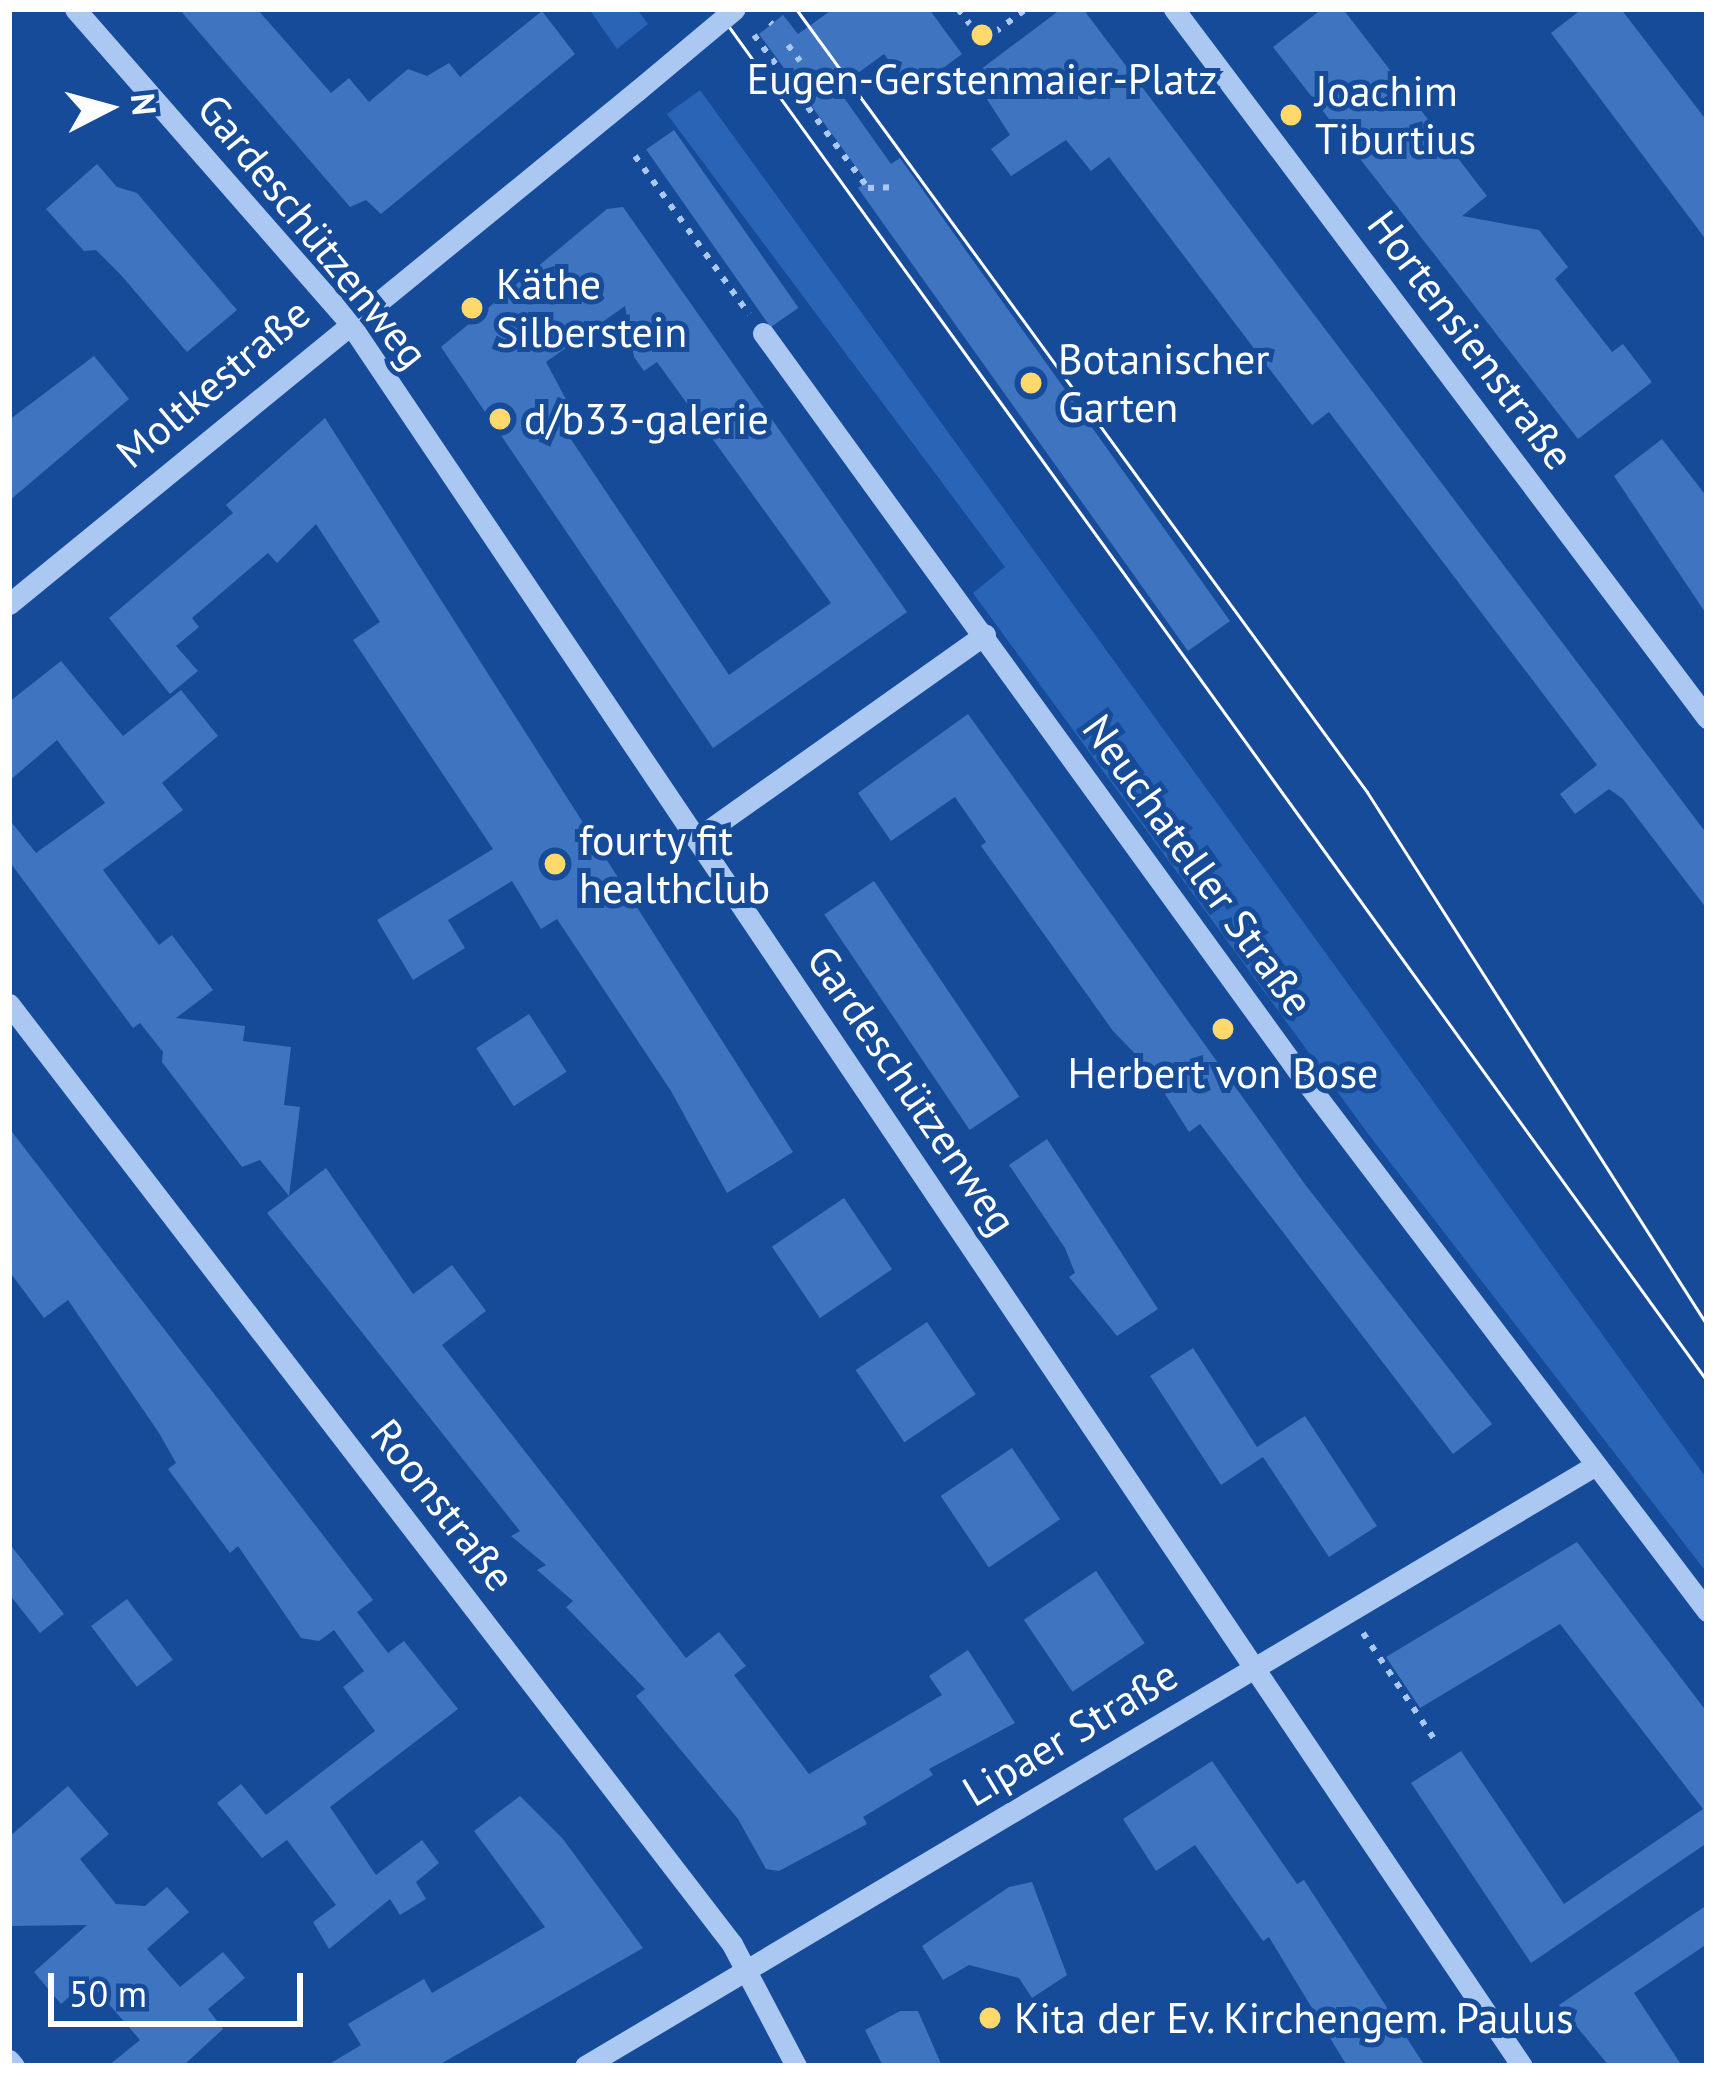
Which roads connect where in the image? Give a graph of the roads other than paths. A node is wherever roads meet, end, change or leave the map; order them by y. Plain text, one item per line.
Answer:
1 (75, 9) edge
2 (735, 9) edge
3 (1174, 9) edge
4 (348, 321) junction
5 (763, 333) road end
6 (9, 604) edge
7 (985, 634) junction
8 (1707, 718) edge
9 (696, 839) junction
10 (9, 1004) edge
11 (1594, 1466) junction
12 (1707, 1611) edge
13 (1254, 1669) junction
14 (746, 1970) junction
15 (585, 2066) edge
16 (796, 2066) edge
17 (1522, 2066) edge

1 - 4 street, Gardeschützenweg
2 - 4 street, Moltkestraße, bridge
3 - 8 street, Hortensienstraße
4 - 6 street, Moltkestraße
4 - 9 street, Gardeschützenweg
5 - 7 street, Neuchateller Straße
7 - 9 street
7 - 11 street, Neuchateller Straße
9 - 13 street, Gardeschützenweg
10 - 14 street, Roonstraße
11 - 12 street, Neuchateller Straße
11 - 13 street, Lipaer Straße
13 - 14 street, Lipaer Straße
13 - 17 street, Gardeschützenweg
14 - 15 street, Lipaer Straße
14 - 16 street, Roonstraße

